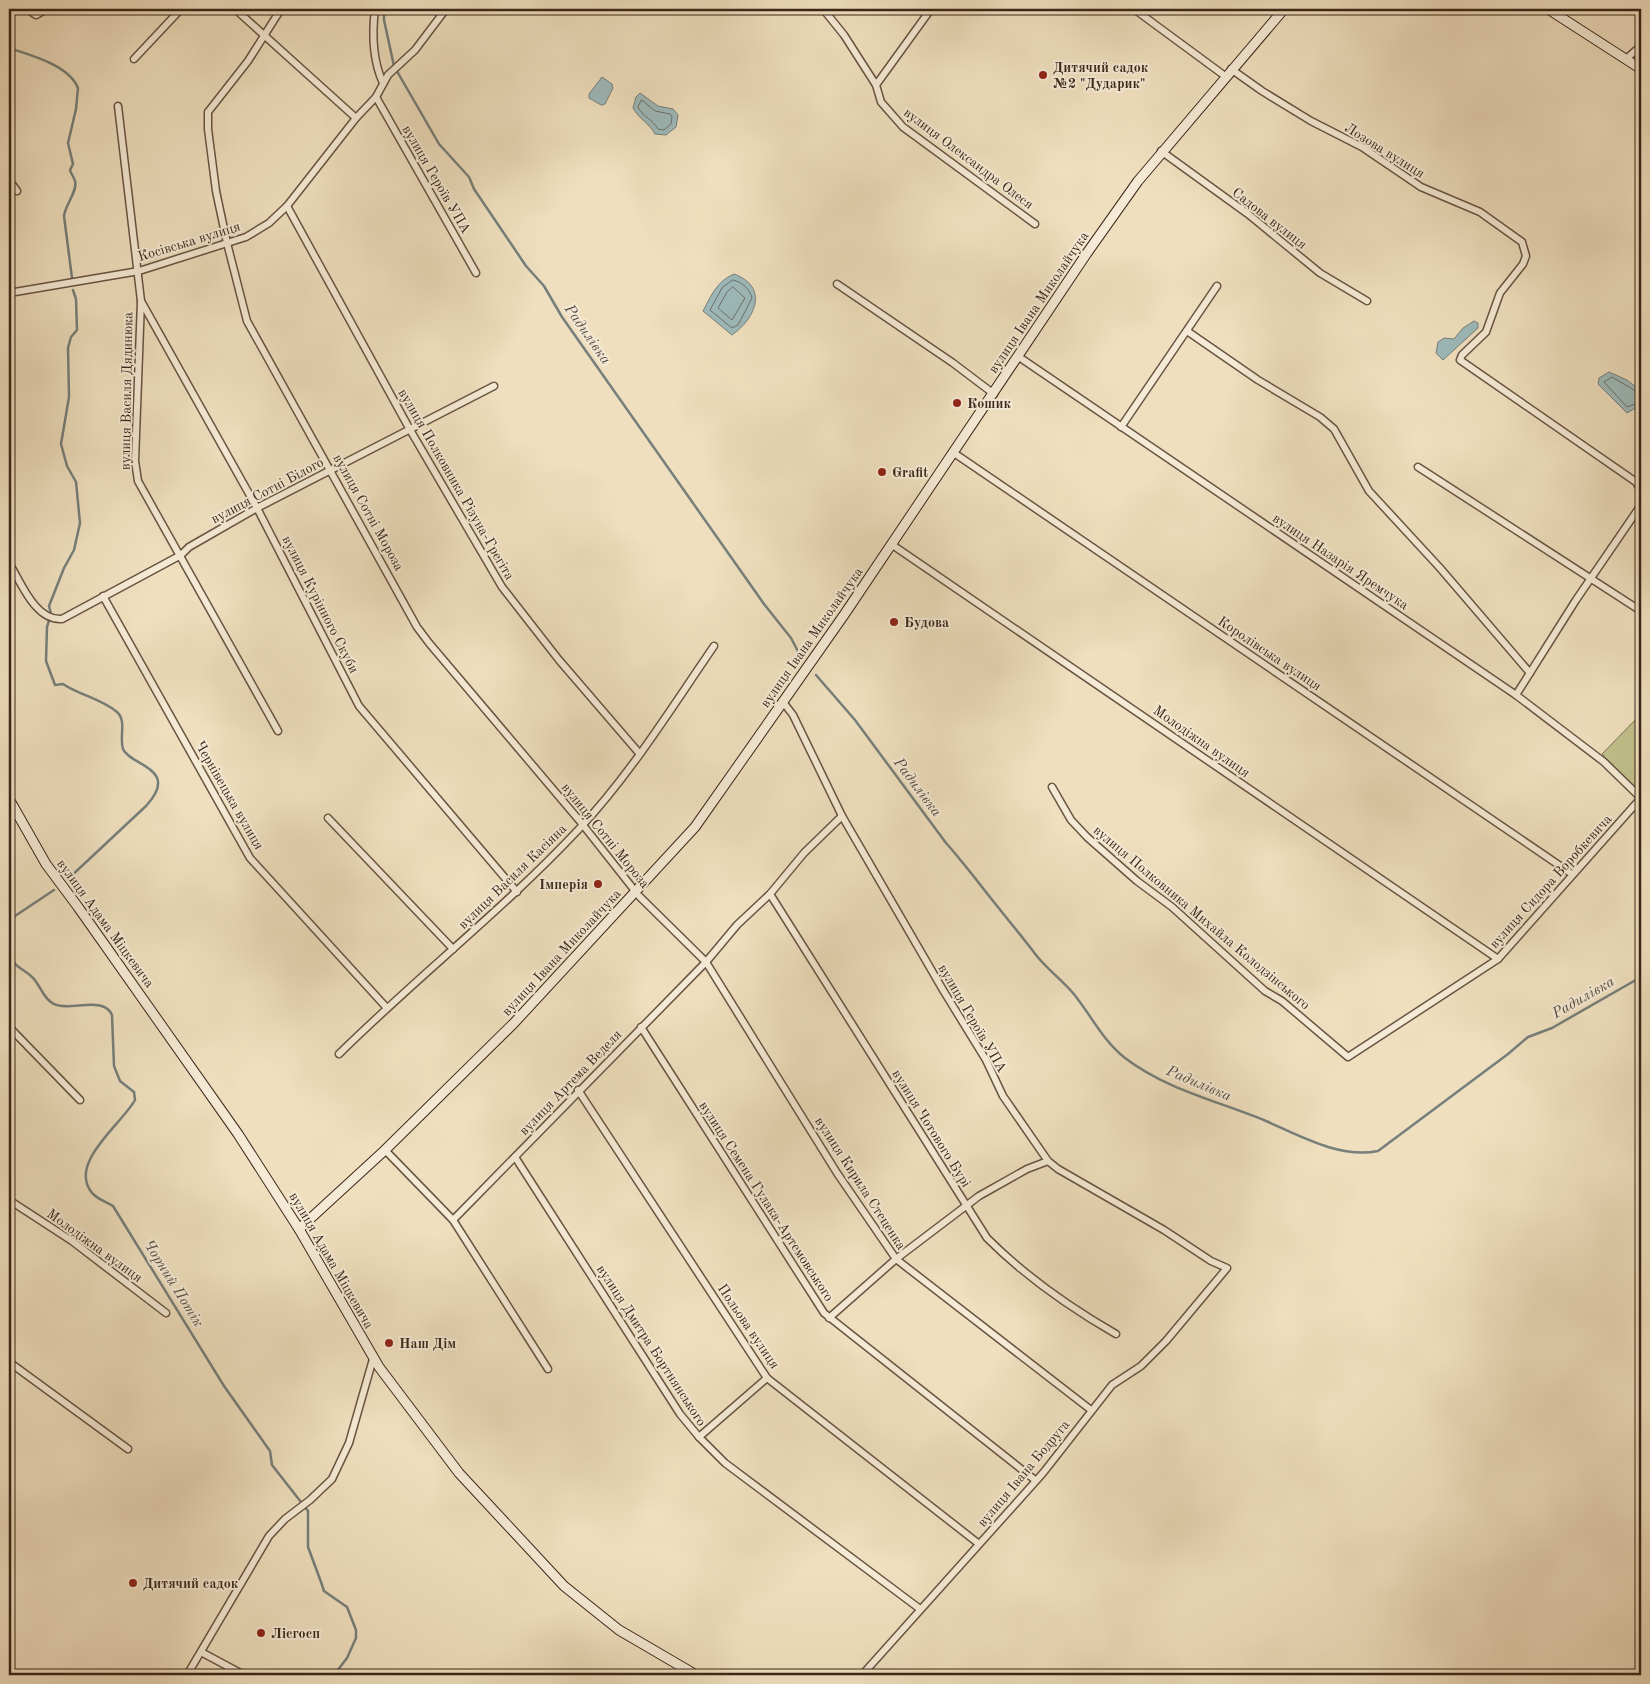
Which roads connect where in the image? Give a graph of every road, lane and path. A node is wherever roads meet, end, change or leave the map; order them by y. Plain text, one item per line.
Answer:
1 (27, 9) edge
2 (47, 9) edge
3 (181, 9) edge
4 (234, 9) edge
5 (281, 9) edge
6 (375, 9) edge
7 (446, 9) edge
8 (732, 9) edge
9 (740, 9) edge
10 (823, 9) edge
11 (931, 9) edge
12 (1134, 9) edge
13 (1284, 9) edge
14 (1548, 9) edge
15 (264, 36) junction
16 (1641, 46) edge
17 (134, 59) dead end
18 (1626, 59) junction
19 (1641, 68) edge
20 (1228, 73) junction
21 (383, 83) junction
22 (876, 85) junction
23 (376, 97) junction
24 (118, 106) dead end
25 (356, 118) junction
26 (1161, 151) junction
27 (9, 180) edge
28 (17, 191) dead end
29 (287, 206) junction
30 (1035, 224) dead end
31 (227, 243) junction
32 (139, 271) junction
33 (476, 273) dead end
34 (837, 284) dead end
35 (1217, 286) dead end
36 (9, 293) edge
37 (141, 301) junction
38 (1367, 301) dead end
39 (1187, 331) junction
40 (1019, 357) junction
41 (494, 386) dead end
42 (994, 394) junction
43 (1121, 427) junction
44 (410, 428) junction
45 (954, 453) junction
46 (1418, 467) dead end
47 (332, 470) junction
48 (1641, 490) edge
49 (1641, 505) edge
50 (257, 508) junction
51 (891, 544) junction
52 (181, 555) junction
53 (9, 563) edge
54 (1590, 580) junction
55 (103, 596) junction
56 (1641, 611) edge
57 (714, 646) dead end
58 (1530, 673) junction
59 (1516, 695) junction
60 (783, 702) junction
61 (278, 731) dead end
62 (639, 753) junction
63 (1052, 787) dead end
64 (1641, 798) edge
65 (9, 799) edge
66 (842, 816) junction
67 (328, 818) dead end
68 (582, 825) junction
69 (1572, 874) junction
70 (517, 892) junction
71 (636, 892) junction
72 (770, 894) junction
73 (452, 949) junction
74 (1498, 959) junction
75 (706, 962) junction
76 (386, 1007) junction
77 (9, 1027) edge
78 (641, 1027) junction
79 (339, 1054) dead end
80 (1348, 1057) joint
81 (578, 1090) junction
82 (80, 1100) dead end
83 (385, 1150) junction
84 (515, 1157) junction
85 (1048, 1161) junction
86 (9, 1200) edge
87 (967, 1207) junction
88 (453, 1220) junction
89 (299, 1229) junction
90 (896, 1259) junction
91 (1227, 1268) joint
92 (166, 1313) dead end
93 (829, 1318) junction
94 (1116, 1334) dead end
95 (374, 1359) junction
96 (9, 1362) edge
97 (548, 1369) dead end
98 (767, 1378) junction
99 (1091, 1410) junction
100 (699, 1437) junction
101 (128, 1449) dead end
102 (1035, 1480) junction
103 (979, 1544) junction
104 (920, 1609) junction
105 (201, 1652) junction
106 (692, 1674) edge
107 (186, 1675) edge
108 (244, 1675) edge
109 (862, 1675) edge

1 - 2 street
3 - 17 street
4 - 15 street
5 - 15 street, вулиця Сотні Мороза
6 - 21 street
7 - 21 street, Косівська вулиця
8 - 9 street
10 - 22 street, вулиця Олександра Олеся
11 - 22 street
12 - 20 street, Лозова вулиця
13 - 20 street, вулиця Івана Миколайчука
14 - 18 street
15 - 25 street
15 - 31 street, вулиця Сотні Мороза
16 - 18 street
18 - 19 street
20 - 26 street, вулиця Івана Миколайчука
20 - 48 street, Лозова вулиця
21 - 23 street, Косівська вулиця
22 - 30 street, вулиця Олександра Олеся
23 - 25 street, Косівська вулиця
23 - 33 street, вулиця Героїв УПА
24 - 32 street, вулиця Василя Дядинюка
25 - 29 street, Косівська вулиця
26 - 38 street, Садова вулиця
26 - 40 street, вулиця Івана Миколайчука
27 - 28 street
29 - 31 street, Косівська вулиця
29 - 44 street, вулиця Полковника Різуна-Грегіта
31 - 32 street, Косівська вулиця
31 - 47 street, вулиця Сотні Мороза
32 - 36 street, Косівська вулиця
32 - 37 street, вулиця Василя Дядинюка
34 - 42 street
35 - 39 street
37 - 50 street, вулиця Курінного Скуби
37 - 52 street, вулиця Василя Дядинюка
39 - 43 street
39 - 58 street
40 - 42 street, вулиця Івана Миколайчука
40 - 43 street, вулиця Назарія Яремчука
41 - 44 street, вулиця Сотні Білого
42 - 45 street, вулиця Івана Миколайчука
43 - 59 street, вулиця Назарія Яремчука
44 - 47 street, вулиця Сотні Білого
44 - 62 street, вулиця Полковника Різуна-Грегіта
45 - 51 street, вулиця Івана Миколайчука
45 - 69 street, Королівська вулиця
46 - 54 street
47 - 50 street, вулиця Сотні Білого
47 - 68 street, вулиця Сотні Мороза
49 - 54 street
50 - 52 street, вулиця Сотні Білого
50 - 70 street, вулиця Курінного Скуби
51 - 60 street, вулиця Івана Миколайчука
51 - 74 street, Молодіжна вулиця
52 - 55 street, вулиця Сотні Білого
52 - 61 street, вулиця Василя Дядинюка
53 - 55 street, вулиця Сотні Білого
54 - 56 street
54 - 58 street
55 - 76 street, Чернівецька вулиця
57 - 62 street, вулиця Василя Касіяна
58 - 59 street
59 - 64 street, вулиця Назарія Яремчука
60 - 66 street, вулиця Героїв УПА
60 - 71 street, вулиця Івана Миколайчука
62 - 68 street, вулиця Василя Касіяна
63 - 80 street, вулиця Полковника Михайла Колодзінського
64 - 69 street, вулиця Сидора Воробкевича
65 - 89 street, вулиця Адама Міцкевича
66 - 72 street, вулиця Артема Веделя
66 - 85 street, вулиця Героїв УПА
67 - 73 street
68 - 70 street, вулиця Василя Касіяна
68 - 71 street, вулиця Сотні Мороза
69 - 74 street, вулиця Сидора Воробкевича
70 - 73 street, вулиця Василя Касіяна
71 - 75 street, вулиця Сотні Мороза
71 - 83 street, вулиця Івана Миколайчука
72 - 75 street, вулиця Артема Веделя
72 - 87 street, вулиця Чотового Бурі
73 - 76 street, вулиця Василя Касіяна
74 - 80 street, вулиця Сидора Воробкевича
75 - 78 street, вулиця Артема Веделя
75 - 90 street, вулиця Кирила Стеценка
76 - 79 street, вулиця Василя Касіяна
77 - 82 street
78 - 81 street, вулиця Артема Веделя
78 - 93 street, вулиця Семена Гулака-Артемовського
81 - 84 street, вулиця Артема Веделя
81 - 98 street, Польова вулиця
83 - 88 street
83 - 89 street, вулиця Івана Миколайчука
84 - 88 street, вулиця Артема Веделя
84 - 100 street, вулиця Дмитра Бортнянського
85 - 87 street
85 - 91 street, вулиця Героїв УПА
86 - 92 street, Молодіжна вулиця
87 - 90 street
87 - 94 street, вулиця Чотового Бурі
88 - 97 street
89 - 95 street, вулиця Адама Міцкевича
90 - 93 street
90 - 99 street, вулиця Кирила Стеценка
91 - 99 street, вулиця Івана Бодруга
93 - 102 street, вулиця Семена Гулака-Артемовського
95 - 105 street
95 - 106 street, вулиця Адама Міцкевича
96 - 101 street
98 - 100 street
98 - 103 street, Польова вулиця
99 - 102 street, вулиця Івана Бодруга
100 - 104 street, вулиця Дмитра Бортнянського
102 - 103 street, вулиця Івана Бодруга
103 - 104 street, вулиця Івана Бодруга
104 - 109 street, вулиця Івана Бодруга
105 - 107 street
105 - 108 street

